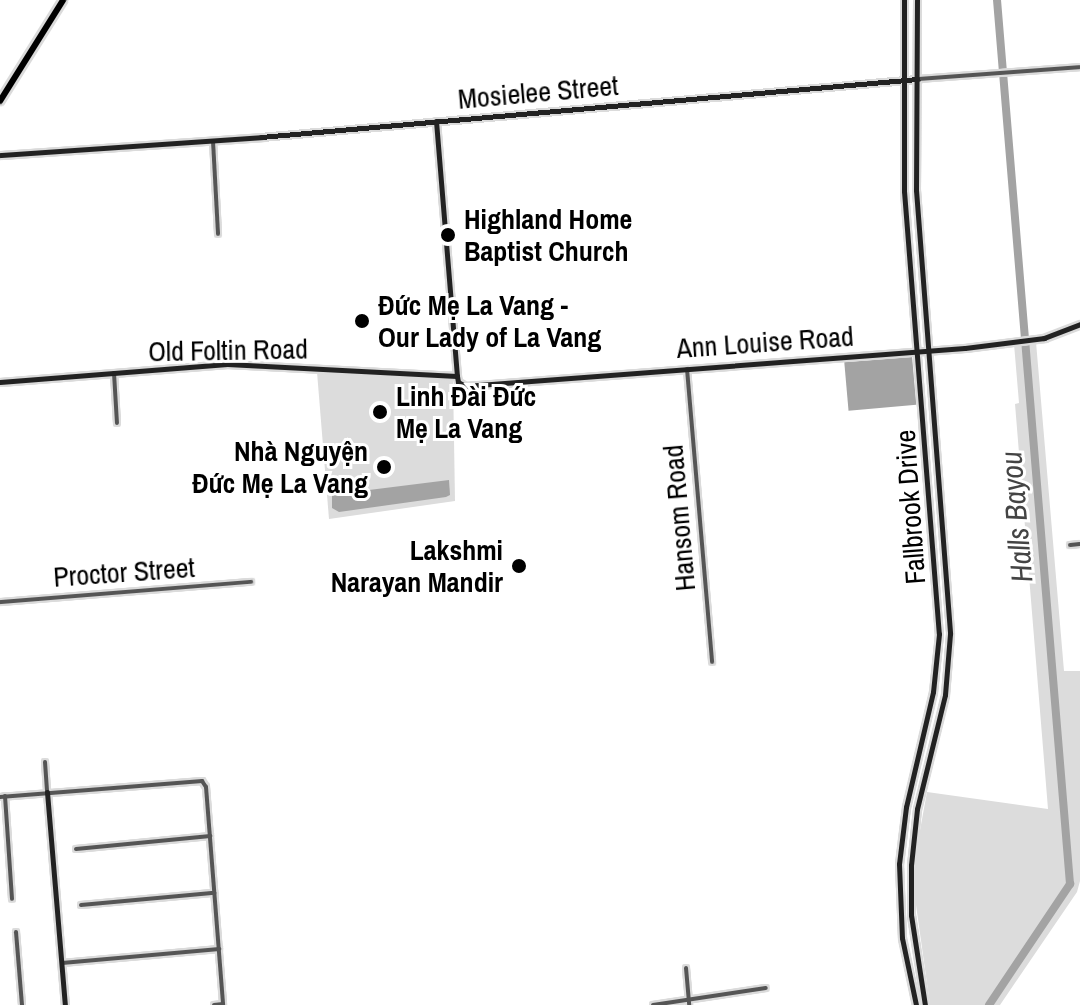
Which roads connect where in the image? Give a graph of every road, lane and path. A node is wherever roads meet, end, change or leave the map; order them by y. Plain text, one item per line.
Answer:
1 (63, 0) edge
2 (904, 0) edge
3 (917, 0) edge
4 (1080, 67) edge
5 (917, 79) junction
6 (904, 80) junction
7 (0, 101) edge
8 (436, 121) junction
9 (213, 141) junction
10 (0, 155) edge
11 (218, 234) dead end
12 (1080, 324) edge
13 (930, 350) junction
14 (917, 351) junction
15 (687, 369) junction
16 (114, 373) junction
17 (457, 376) junction
18 (0, 382) edge
19 (117, 423) dead end
20 (944, 540) junction
21 (933, 541) junction
22 (1080, 544) edge
23 (1070, 545) dead end
24 (251, 582) dead end
25 (0, 602) edge
26 (939, 634) junction
27 (950, 634) junction
28 (712, 662) dead end
29 (45, 762) dead end
30 (47, 792) junction
31 (2, 796) edge
32 (210, 836) junction
33 (76, 849) dead end
34 (214, 893) junction
35 (12, 899) dead end
36 (81, 905) dead end
37 (16, 932) dead end
38 (219, 949) junction
39 (62, 963) junction
40 (686, 968) dead end
41 (766, 988) dead end
42 (688, 1002) edge
43 (22, 1005) edge
44 (65, 1005) edge
45 (214, 1005) edge
46 (223, 1005) edge
47 (653, 1005) edge
48 (916, 1005) edge
49 (925, 1005) edge

1 - 7 main road
2 - 6 street, Fallbrook Drive
3 - 5 street, Fallbrook Drive
4 - 5 street, Mosielee Street
5 - 6 street, Mosielee Street
5 - 13 street, Fallbrook Drive
6 - 8 street, Mosielee Street
6 - 14 street, Fallbrook Drive
8 - 9 street, Mosielee Street
8 - 17 street
9 - 10 street, Mosielee Street
9 - 11 street
12 - 13 street, Ann Louise Road
13 - 14 street, Ann Louise Road
13 - 20 street, Fallbrook Drive
14 - 15 street, Ann Louise Road
14 - 21 street, Fallbrook Drive
15 - 17 street, Ann Louise Road
15 - 28 street, Hansom Road
16 - 17 street, Old Foltin Road
16 - 18 street, Old Foltin Road
16 - 19 street
20 - 21 street
20 - 27 street, Fallbrook Drive
21 - 26 street, Fallbrook Drive
22 - 23 street
24 - 25 street, Proctor Street
26 - 27 street
26 - 48 street, Fallbrook Drive
27 - 49 street, Fallbrook Drive
29 - 30 street
30 - 31 street
30 - 32 street
30 - 39 street
31 - 35 street
32 - 33 street
32 - 34 street
34 - 36 street
34 - 38 street
37 - 43 street
38 - 39 street
38 - 46 street
39 - 44 street
40 - 42 street
41 - 42 street
42 - 47 street
45 - 46 street

